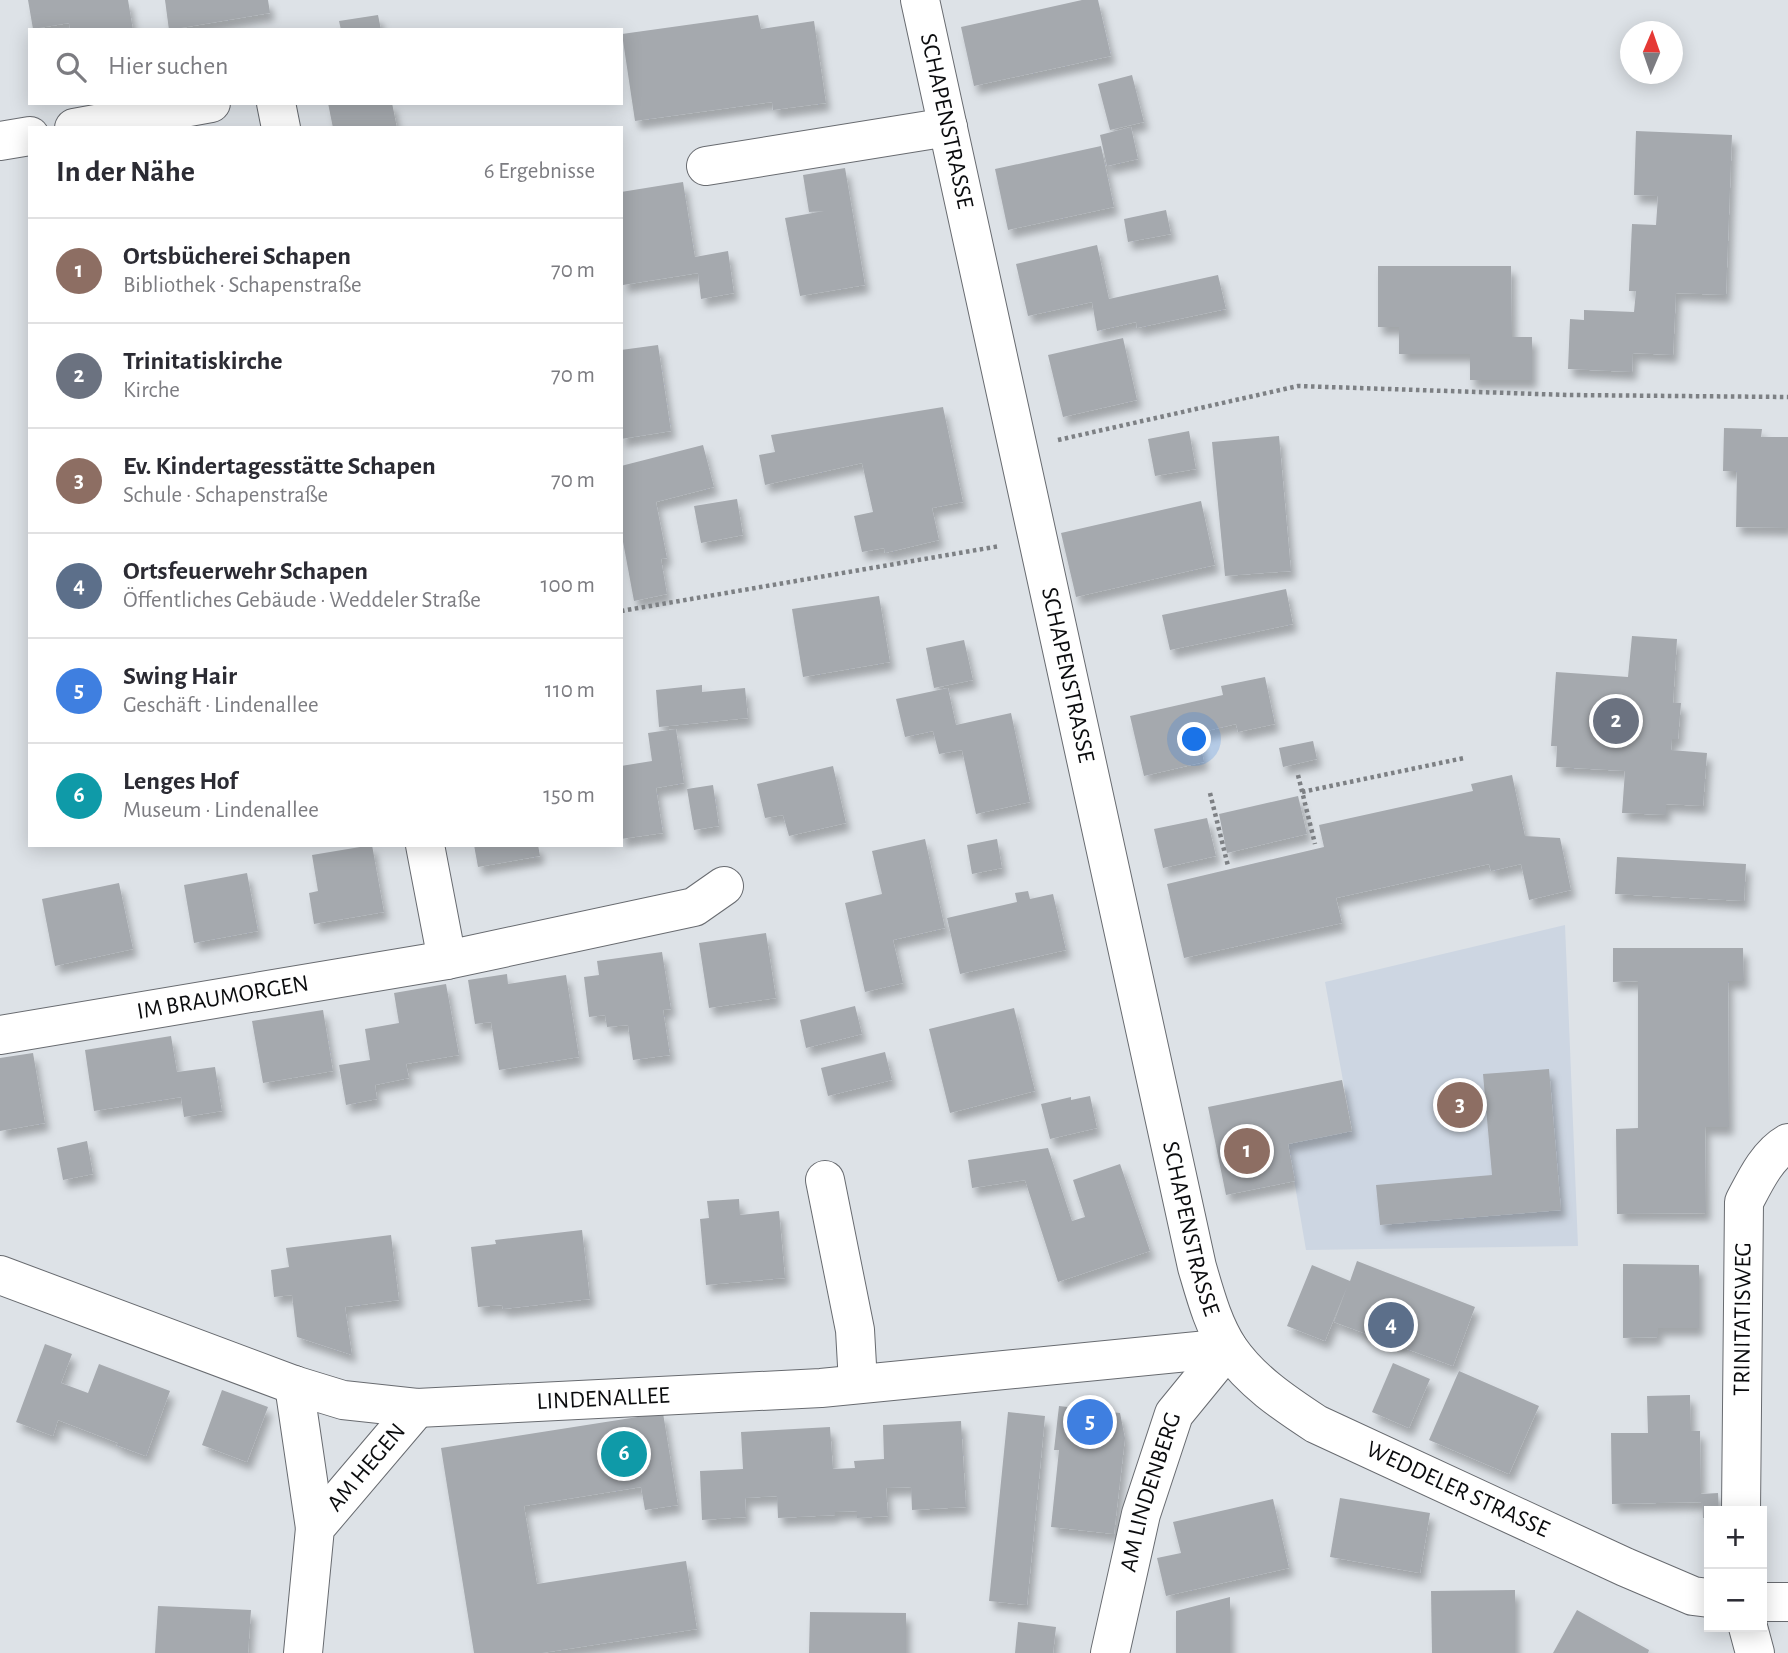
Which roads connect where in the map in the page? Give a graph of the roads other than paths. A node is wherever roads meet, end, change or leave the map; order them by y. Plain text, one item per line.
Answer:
1 (920, 0) edge
2 (200, 105) edge
3 (276, 105) edge
4 (85, 126) edge
5 (281, 126) edge
6 (948, 127) junction
7 (28, 136) edge
8 (0, 141) edge
9 (706, 166) dead end
10 (425, 847) edge
11 (724, 886) dead end
12 (447, 960) junction
13 (0, 1035) edge
14 (1788, 1143) edge
15 (825, 1180) dead end
16 (0, 1275) edge
17 (1228, 1348) junction
18 (858, 1383) junction
19 (294, 1385) junction
20 (417, 1408) junction
21 (1741, 1506) edge
22 (315, 1528) junction
23 (1704, 1597) edge
24 (1767, 1602) edge
25 (1788, 1602) edge
26 (1749, 1632) edge
27 (303, 1653) edge
28 (1110, 1653) edge
29 (1755, 1653) edge

1 - 6 street, SCHAPENSTRASSE
2 - 4 street
3 - 5 street
6 - 9 street
6 - 17 street, SCHAPENSTRASSE
7 - 8 street
10 - 12 street
11 - 12 street, IM BRAUMORGEN
12 - 13 street, IM BRAUMORGEN
14 - 21 street, TRINITATISWEG
15 - 18 street
16 - 19 street, LINDENALLEE
17 - 18 street, LINDENALLEE
17 - 23 street, WEDDELER STRASSE
17 - 28 street, AM LINDENBERG
18 - 20 street, LINDENALLEE
19 - 20 street, LINDENALLEE
19 - 22 street, AM HEGEN
20 - 22 street, AM HEGEN
22 - 27 street, AM HEGEN
24 - 25 street
26 - 29 street

